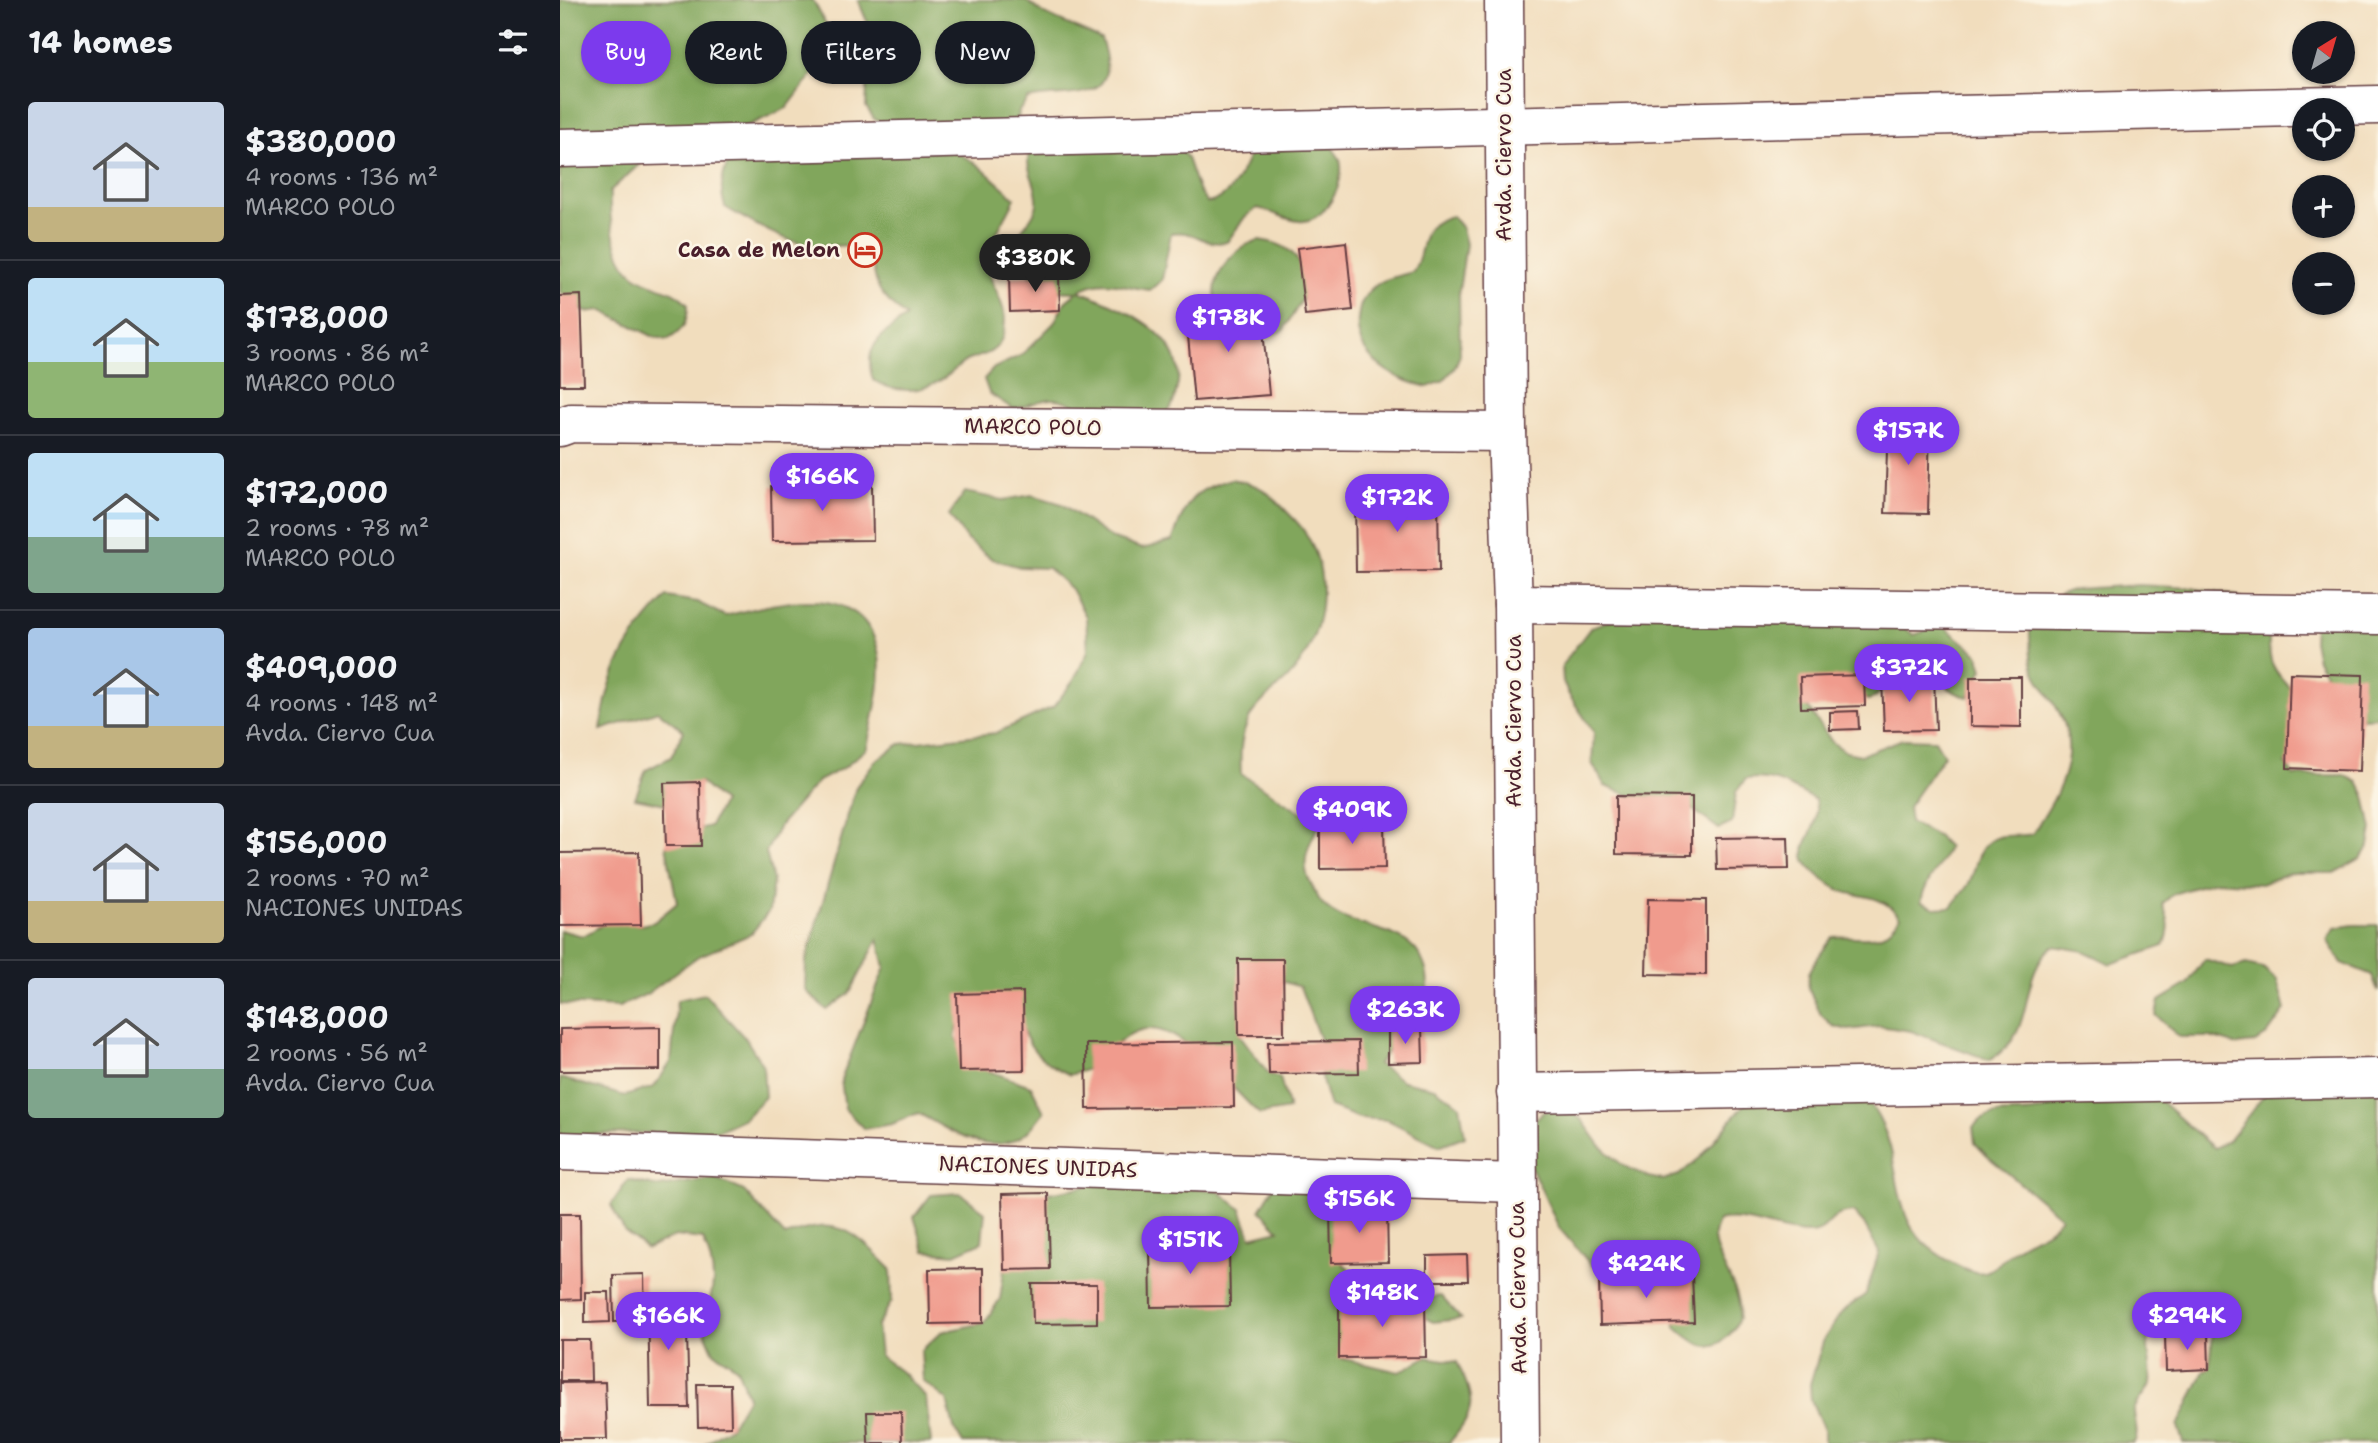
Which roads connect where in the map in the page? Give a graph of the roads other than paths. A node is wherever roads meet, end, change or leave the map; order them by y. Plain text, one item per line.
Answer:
1 (1504, 0) edge
2 (2378, 104) edge
3 (1504, 124) junction
4 (560, 148) edge
5 (560, 427) edge
6 (1507, 432) junction
7 (1513, 604) junction
8 (2378, 615) edge
9 (2378, 1078) edge
10 (1516, 1093) junction
11 (560, 1151) edge
12 (1516, 1182) junction
13 (1521, 1443) edge

1 - 3 street, Avda. Ciervo Cua
2 - 3 street
3 - 4 street
3 - 6 street, Avda. Ciervo Cua
5 - 6 street, MARCO POLO
6 - 7 street, Avda. Ciervo Cua
7 - 8 street
7 - 10 street, Avda. Ciervo Cua
9 - 10 street
10 - 12 street, Avda. Ciervo Cua
11 - 12 street, NACIONES UNIDAS
12 - 13 street, Avda. Ciervo Cua

